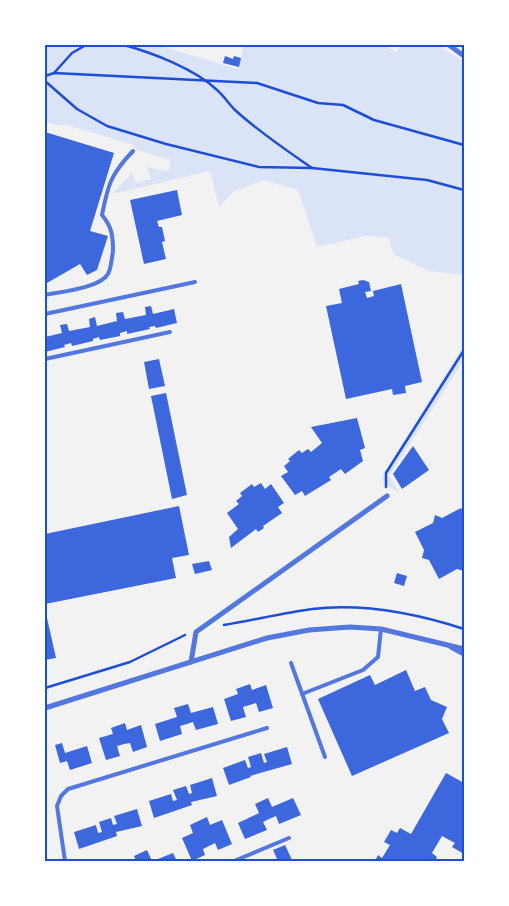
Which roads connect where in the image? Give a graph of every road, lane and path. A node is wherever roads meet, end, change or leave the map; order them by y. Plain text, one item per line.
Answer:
1 (86, 45) edge
2 (124, 45) edge
3 (448, 45) edge
4 (464, 56) edge
5 (54, 73) junction
6 (45, 76) edge
7 (201, 79) junction
8 (45, 81) edge
9 (464, 144) edge
10 (134, 151) dead end
11 (312, 168) junction
12 (464, 190) edge
13 (195, 282) dead end
14 (45, 295) edge
15 (45, 314) edge
16 (170, 332) dead end
17 (464, 350) edge
18 (45, 359) edge
19 (387, 496) joint
20 (220, 625) dead end
21 (464, 629) edge
22 (381, 630) junction
23 (179, 636) dead end
24 (442, 642) junction
25 (464, 649) edge
26 (464, 654) edge
27 (191, 662) junction
28 (291, 663) dead end
29 (45, 688) edge
30 (302, 694) junction
31 (45, 708) edge
32 (267, 728) dead end
33 (325, 757) dead end
34 (289, 838) dead end
35 (65, 861) edge
36 (234, 861) edge

1 - 5 path
2 - 7 path
3 - 4 street
5 - 6 path
5 - 7 path
7 - 9 path
7 - 11 path
8 - 11 path
10 - 14 lane
11 - 12 path
13 - 15 lane
16 - 18 lane
17 - 19 path
19 - 27 street
20 - 21 path
22 - 24 street
22 - 27 street
22 - 30 lane
23 - 29 path
24 - 25 street
24 - 26 street
27 - 31 street
28 - 30 lane
30 - 33 lane
32 - 35 lane
34 - 36 lane

